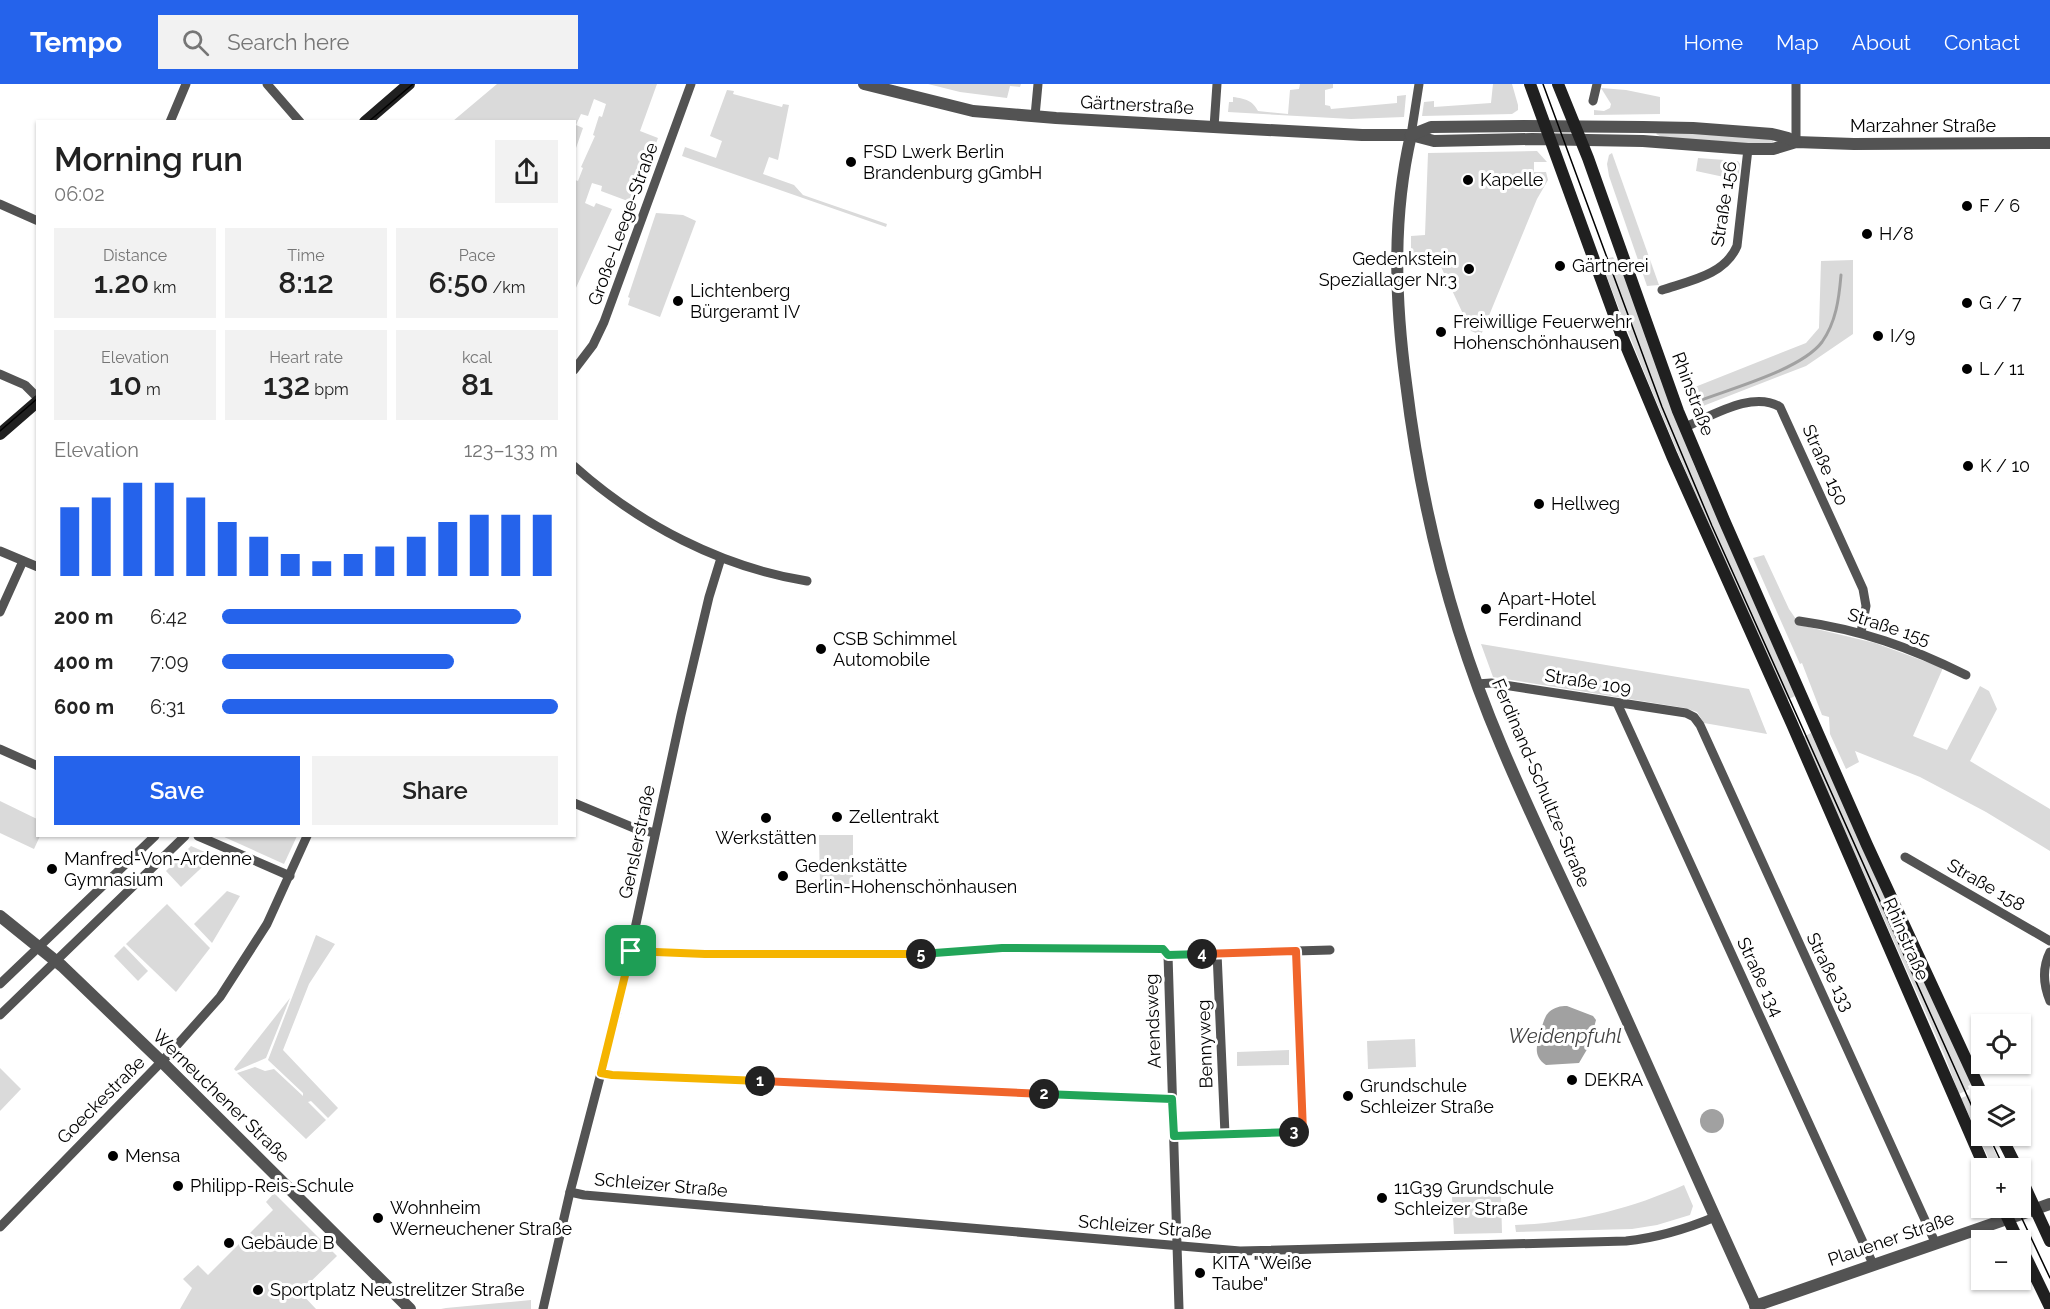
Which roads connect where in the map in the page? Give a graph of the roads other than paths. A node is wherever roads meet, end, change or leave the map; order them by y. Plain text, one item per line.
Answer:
1 (186, 84) edge
2 (267, 84) edge
3 (409, 84) edge
4 (691, 84) edge
5 (864, 84) edge
6 (1038, 84) edge
7 (1217, 84) edge
8 (1419, 84) edge
9 (1530, 84) edge
10 (1558, 84) edge
11 (1597, 84) edge
12 (1796, 84) edge
13 (1593, 101) dead end
14 (1035, 116) junction
15 (172, 120) edge
16 (298, 120) edge
17 (367, 120) edge
18 (1545, 126) junction
19 (1214, 127) junction
20 (1575, 127) junction
21 (1411, 135) junction
22 (1550, 139) junction
23 (1563, 140) joint
24 (1581, 140) junction
25 (1796, 142) junction
26 (2050, 143) edge
27 (1748, 149) junction
28 (0, 204) edge
29 (36, 220) edge
30 (1662, 290) dead end
31 (576, 367) edge
32 (0, 374) edge
33 (36, 398) edge
34 (36, 402) edge
35 (1685, 427) junction
36 (0, 434) edge
37 (576, 468) edge
38 (0, 551) edge
39 (721, 558) junction
40 (23, 561) junction
41 (36, 566) edge
42 (807, 581) dead end
43 (0, 612) edge
44 (1799, 621) dead end
45 (1861, 632) junction
46 (1966, 675) dead end
47 (1478, 684) junction
48 (1617, 703) junction
49 (1694, 717) joint
50 (0, 749) edge
51 (36, 765) edge
52 (576, 804) edge
53 (656, 833) junction
54 (154, 837) edge
55 (184, 837) edge
56 (200, 837) edge
57 (307, 837) edge
58 (1905, 857) dead end
59 (290, 876) junction
60 (0, 916) edge
61 (2050, 940) edge
62 (39, 945) junction
63 (1330, 950) dead end
64 (631, 951) junction
65 (1296, 951) junction
66 (1165, 952) junction
67 (2050, 952) edge
68 (1217, 953) junction
69 (56, 960) junction
70 (0, 984) edge
71 (2050, 1001) edge
72 (0, 1015) edge
73 (162, 1062) junction
74 (601, 1073) junction
75 (1978, 1086) edge
76 (1172, 1099) junction
77 (1225, 1134) junction
78 (1174, 1136) junction
79 (1981, 1158) edge
80 (570, 1192) junction
81 (2031, 1198) edge
82 (2050, 1204) edge
83 (2036, 1208) junction
84 (2031, 1209) edge
85 (1715, 1217) junction
86 (1993, 1218) edge
87 (0, 1227) edge
88 (2050, 1240) edge
89 (1935, 1242) junction
90 (1177, 1246) junction
91 (1873, 1264) junction
92 (2031, 1268) edge
93 (2050, 1307) edge
94 (1753, 1308) edge
95 (410, 1309) edge
96 (543, 1309) edge
97 (1179, 1309) edge

1 - 15 street
2 - 16 street
3 - 17 main road
4 - 31 street, Große-Leege-Straße
5 - 14 street, Gärtnerstraße
6 - 14 street
7 - 19 street
8 - 21 street
9 - 18 main road
10 - 20 main road, Rhinstraße
11 - 13 street
12 - 25 street
14 - 19 street, Gärtnerstraße
18 - 20 street, Marzahner Straße
18 - 21 street, Gärtnerstraße
18 - 22 main road
19 - 21 street, Gärtnerstraße
20 - 24 main road, Rhinstraße
20 - 25 street, Marzahner Straße
21 - 22 street, Gärtnerstraße
21 - 47 street, Ferdinand-Schultze-Straße
22 - 23 street, Gärtnerstraße
22 - 79 main road, Rhinstraße
23 - 24 street, Marzahner Straße
24 - 27 street, Marzahner Straße
24 - 35 main road, Rhinstraße
25 - 26 street, Marzahner Straße
25 - 27 street, Marzahner Straße
27 - 30 street, Straße 156
28 - 29 street
32 - 33 street
34 - 36 main road
35 - 45 street, Straße 150
35 - 75 main road, Rhinstraße
37 - 39 street
38 - 40 street
39 - 42 street
39 - 53 street, Genslerstraße
40 - 41 street
40 - 43 street
44 - 45 street, Straße 155
45 - 46 street, Straße 155
47 - 48 street, Straße 109
47 - 85 street, Ferdinand-Schultze-Straße
48 - 49 street, Straße 109
48 - 91 street, Straße 134
49 - 89 street, Straße 133
50 - 51 street
52 - 53 street
53 - 64 street, Genslerstraße
54 - 62 street
55 - 69 street
56 - 59 street
57 - 59 street, Goeckestraße
58 - 61 street, Straße 158
59 - 73 street, Goeckestraße
60 - 62 street, Werneuchener Straße
62 - 69 street, Werneuchener Straße
62 - 70 street
63 - 65 street
64 - 66 street
64 - 74 street, Genslerstraße
65 - 68 street
65 - 77 street
66 - 68 street
66 - 76 street, Arendsweg
67 - 71 street
68 - 77 street, Bennyweg
69 - 72 street
69 - 73 street, Werneuchener Straße
73 - 87 street, Goeckestraße
73 - 95 street, Werneuchener Straße
74 - 76 street
74 - 80 street, Genslerstraße
76 - 78 street, Arendsweg
77 - 78 street
78 - 90 street, Arendsweg
80 - 90 street, Schleizer Straße
80 - 96 street, Genslerstraße
81 - 83 main road
82 - 83 street, Plauener Straße
83 - 84 street, Plauener Straße
83 - 88 main road
85 - 90 street, Schleizer Straße
85 - 94 street, Ferdinand-Schultze-Straße
86 - 89 street, Plauener Straße
89 - 91 street, Plauener Straße
90 - 97 street, Arendsweg
91 - 94 street, Plauener Straße
92 - 93 main road

